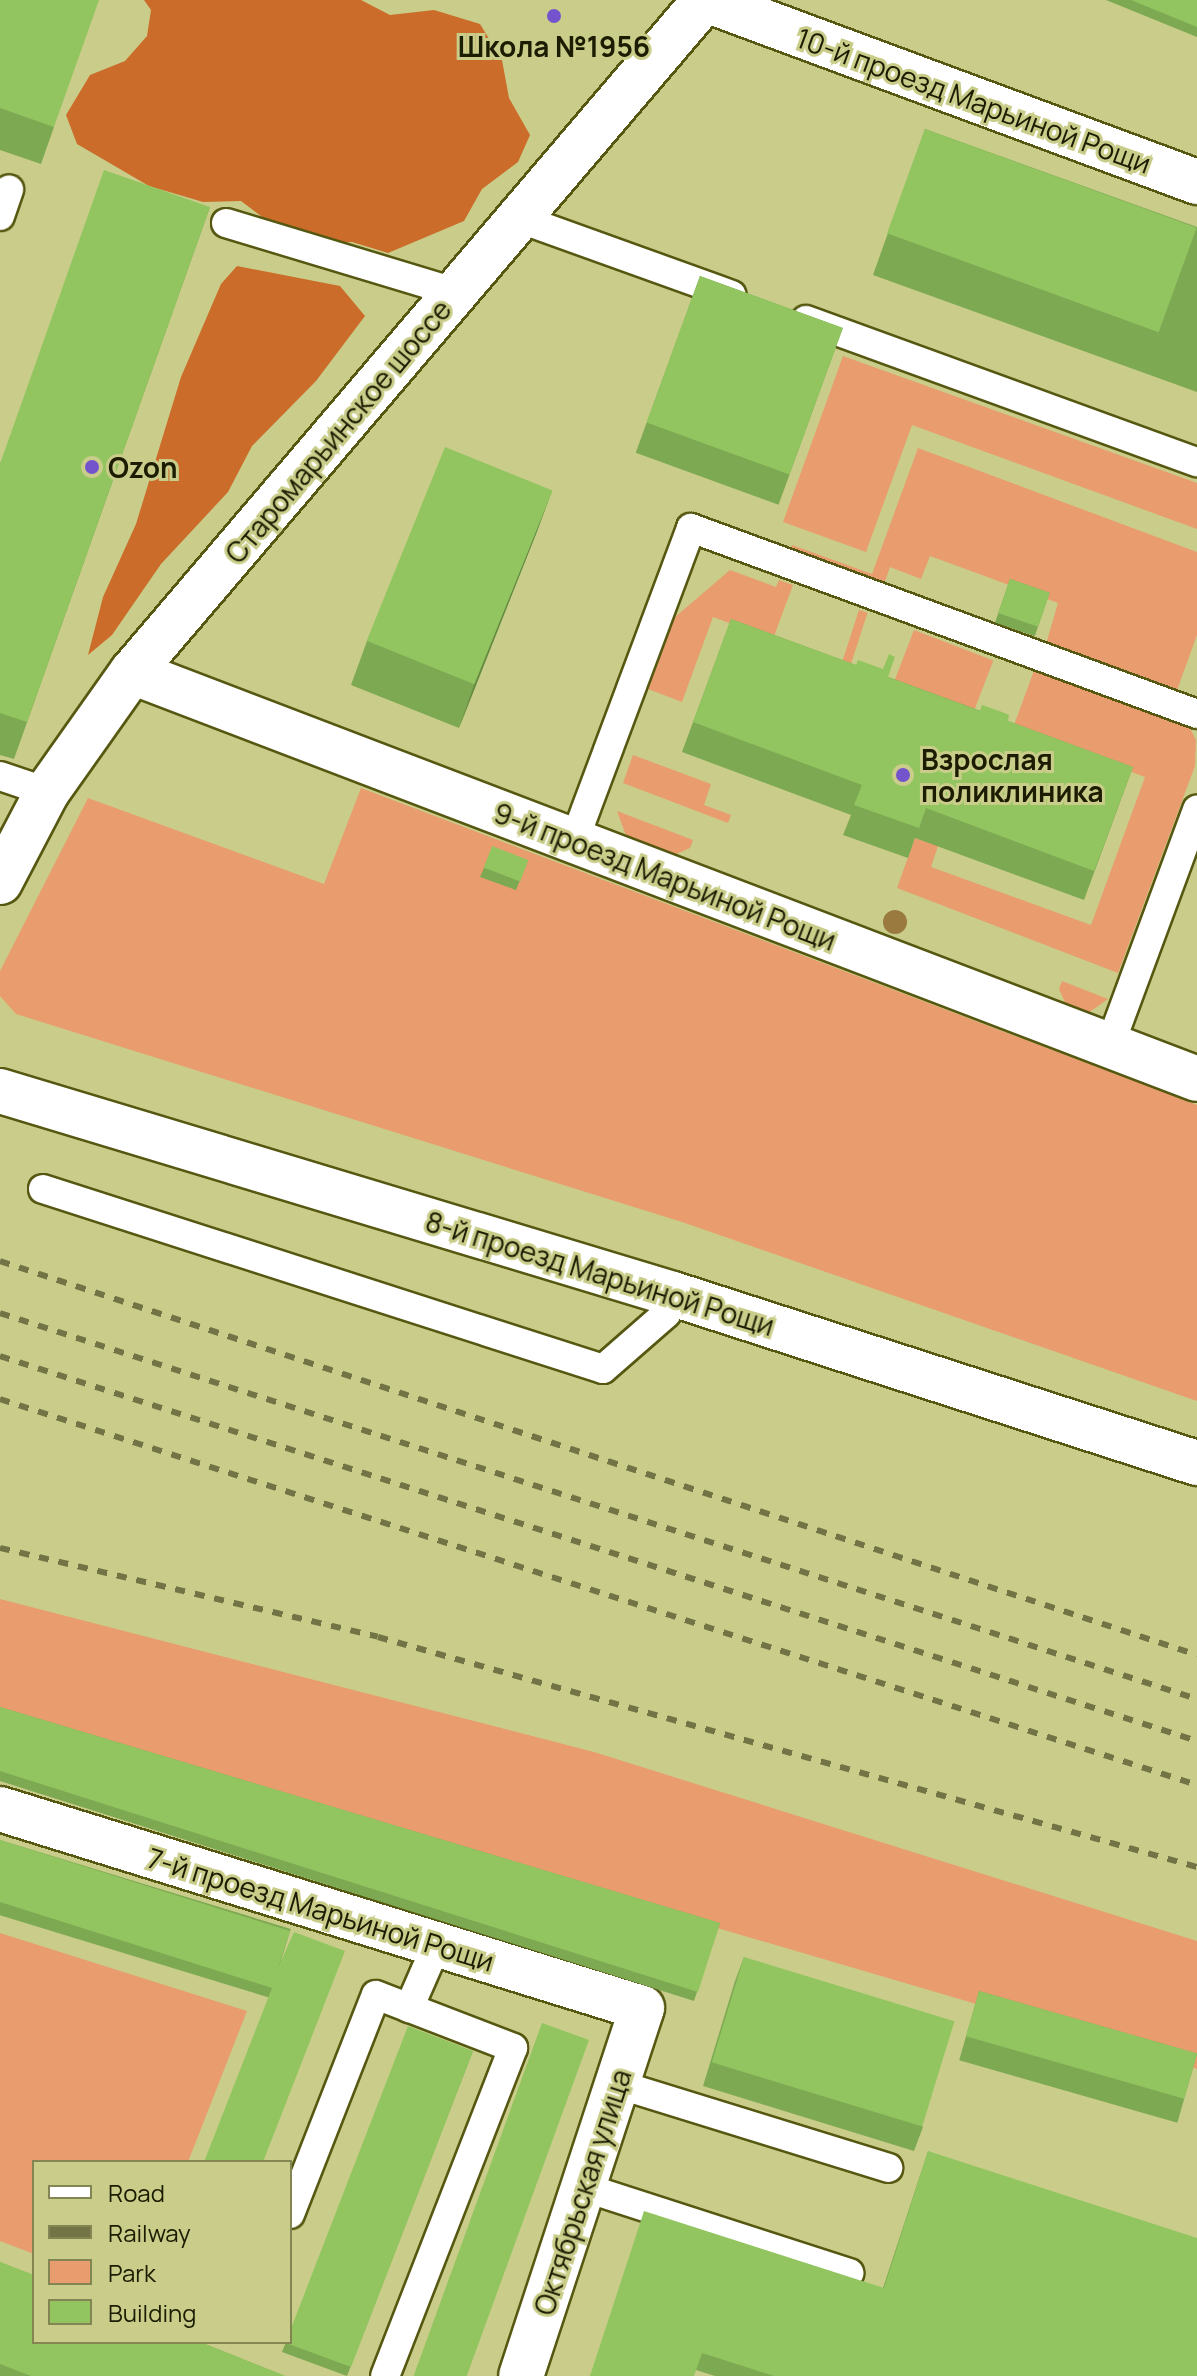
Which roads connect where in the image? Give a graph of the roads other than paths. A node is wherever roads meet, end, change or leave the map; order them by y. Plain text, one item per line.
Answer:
1 (706, 0) edge
2 (1197, 182) edge
3 (518, 218) junction
4 (226, 223) dead end
5 (455, 292) junction
6 (755, 303) edge
7 (783, 312) edge
8 (1197, 462) edge
9 (132, 672) junction
10 (1197, 714) edge
11 (0, 776) edge
12 (47, 792) junction
13 (1197, 810) edge
14 (574, 841) junction
15 (0, 882) edge
16 (1110, 1045) junction
17 (1197, 1079) edge
18 (0, 1091) edge
19 (43, 1189) dead end
20 (673, 1294) junction
21 (1197, 1463) edge
22 (0, 1809) edge
23 (437, 1944) junction
24 (409, 2008) junction
25 (642, 2008) joint
26 (617, 2084) junction
27 (888, 2168) dead end
28 (583, 2187) junction
29 (292, 2209) edge
30 (849, 2273) edge
31 (385, 2376) edge
32 (521, 2376) edge

1 - 2 street, 10-й проезд Марьиной Рощи
1 - 3 street, Старомарьинское шоссе
3 - 5 street, Старомарьинское шоссе
3 - 6 lane
4 - 5 lane
5 - 9 street, Старомарьинское шоссе
7 - 8 lane
9 - 12 street, Старомарьинское шоссе
9 - 14 street, 9-й проезд Марьиной Рощи
10 - 14 lane
11 - 12 lane
12 - 15 street, Старомарьинское шоссе
13 - 16 lane
14 - 16 street, 9-й проезд Марьиной Рощи
16 - 17 street, 9-й проезд Марьиной Рощи
18 - 20 street, 8-й проезд Марьиной Рощи
19 - 20 lane
20 - 21 street, 8-й проезд Марьиной Рощи
22 - 23 street, 7-й проезд Марьиной Рощи
23 - 24 lane
23 - 25 street, 7-й проезд Марьиной Рощи
24 - 29 lane
24 - 31 lane
25 - 26 street, Октябрьская улица
26 - 27 lane
26 - 28 street, Октябрьская улица
28 - 30 lane
28 - 32 street, Октябрьская улица

